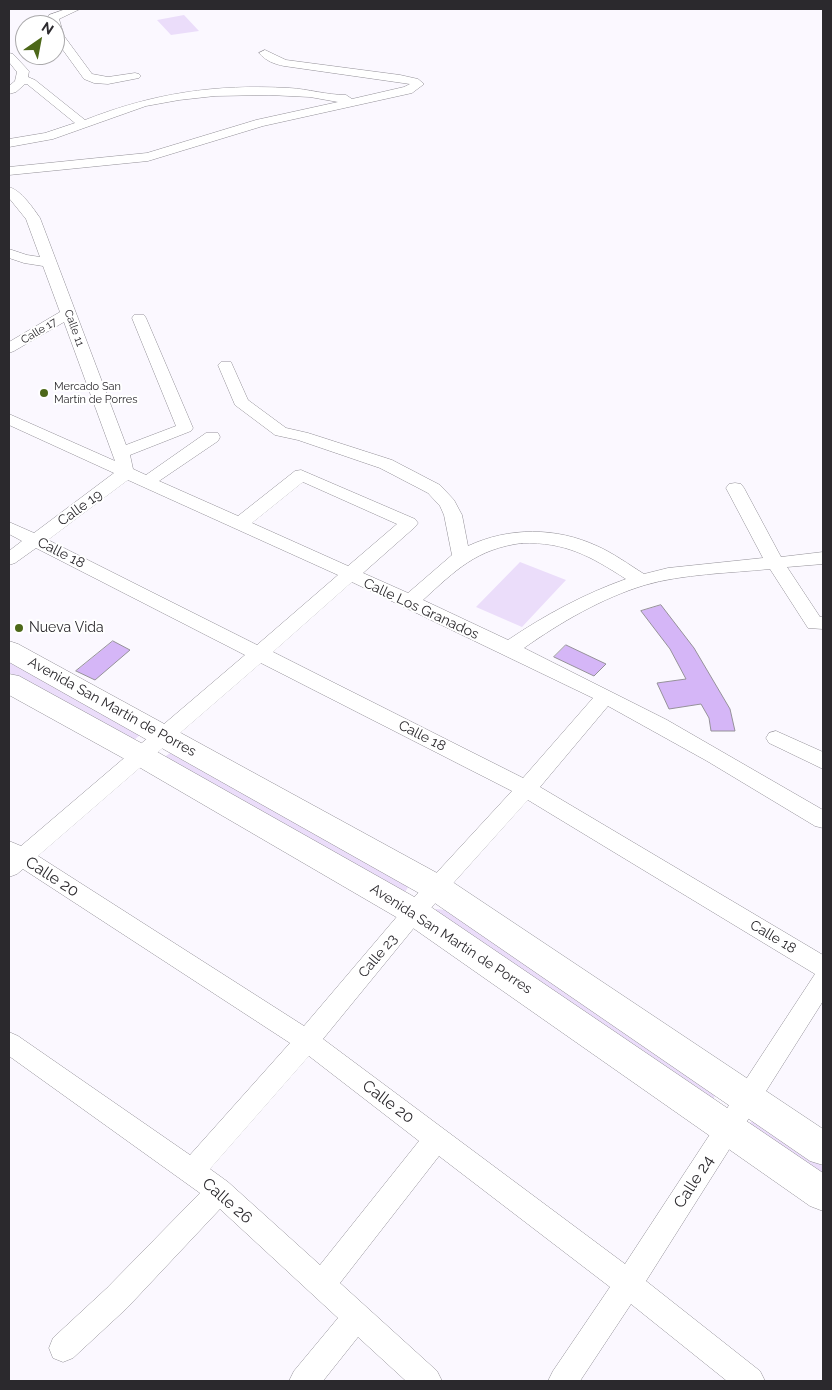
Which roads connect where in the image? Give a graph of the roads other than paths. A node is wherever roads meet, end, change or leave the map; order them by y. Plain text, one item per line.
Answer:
1 (75, 9) edge
2 (55, 15) edge
3 (65, 46) edge
4 (265, 53) dead end
5 (9, 56) edge
6 (135, 76) dead end
7 (22, 78) junction
8 (9, 91) edge
9 (368, 100) junction
10 (84, 125) junction
11 (9, 143) edge
12 (9, 171) edge
13 (9, 191) edge
14 (9, 205) edge
15 (33, 218) junction
16 (9, 253) edge
17 (24, 259) junction
18 (49, 262) junction
19 (9, 267) edge
20 (69, 313) junction
21 (139, 318) dead end
22 (9, 348) edge
23 (226, 365) dead end
24 (9, 419) edge
25 (212, 437) dead end
26 (120, 453) junction
27 (125, 473) junction
28 (147, 482) junction
29 (735, 488) dead end
30 (239, 524) junction
31 (9, 527) edge
32 (36, 540) junction
33 (462, 556) junction
34 (823, 558) edge
35 (9, 560) edge
36 (775, 563) junction
37 (350, 575) junction
38 (641, 580) junction
39 (409, 602) junction
40 (823, 623) edge
41 (9, 650) edge
42 (508, 650) junction
43 (261, 654) junction
44 (9, 684) edge
45 (605, 697) junction
46 (166, 736) junction
47 (776, 738) dead end
48 (142, 756) junction
49 (823, 761) edge
50 (526, 789) junction
51 (823, 820) edge
52 (13, 858) edge
53 (437, 888) junction
54 (414, 912) junction
55 (823, 967) edge
56 (823, 981) edge
57 (307, 1041) junction
58 (9, 1043) edge
59 (748, 1098) junction
60 (730, 1127) junction
61 (437, 1139) junction
62 (823, 1149) edge
63 (192, 1171) junction
64 (219, 1191) junction
65 (823, 1194) edge
66 (628, 1284) junction
67 (321, 1285) junction
68 (356, 1318) junction
69 (63, 1348) dead end
70 (304, 1381) edge
71 (427, 1381) edge
72 (563, 1381) edge
73 (750, 1381) edge

1 - 2 street
3 - 6 street
4 - 9 street
5 - 7 street
7 - 8 street
7 - 10 street
9 - 10 street
9 - 12 street
10 - 11 street
13 - 15 street, Calle 11
14 - 15 street
15 - 18 street, Calle 11
16 - 17 street
17 - 18 street
17 - 19 street
18 - 20 street, Calle 11
20 - 22 street, Calle 17
20 - 26 street, Calle 11
21 - 26 street
23 - 33 street
24 - 27 street, Calle Los Granados
25 - 28 street
26 - 27 street, Calle 11
27 - 28 street, Calle Los Granados
27 - 32 street, Calle 19
28 - 30 street, Calle Los Granados
29 - 36 street
30 - 37 street, Calle Los Granados
30 - 37 street
31 - 32 street, Calle 18
32 - 35 street, Calle 19
32 - 43 street, Calle 18
33 - 38 street
33 - 39 street
34 - 36 street
36 - 38 street
36 - 40 street
37 - 39 street, Calle Los Granados
37 - 43 street
38 - 42 street
39 - 42 street, Calle Los Granados
41 - 46 main road, Avenida San Martín de Porres
42 - 45 street, Calle Los Granados
43 - 46 street
43 - 50 street, Calle 18
44 - 48 main road, Avenida San Martín de Porres
45 - 50 street, Calle 23
45 - 51 street, Calle Los Granados
46 - 48 street
46 - 53 main road, Avenida San Martín de Porres
47 - 49 street
48 - 52 street
48 - 54 main road, Avenida San Martín de Porres
50 - 53 street, Calle 23
50 - 55 street, Calle 18
52 - 57 street, Calle 20
53 - 54 street, Calle 23
53 - 59 main road, Avenida San Martín de Porres
54 - 57 street, Calle 23
54 - 60 main road, Avenida San Martín de Porres
56 - 59 street, Calle 24
57 - 61 street, Calle 20
57 - 63 street, Calle 23
58 - 63 street, Calle 26
59 - 60 street, Calle 24
59 - 62 main road, Avenida San Martín de Porres
60 - 65 main road, Avenida San Martín de Porres
60 - 66 street, Calle 24
61 - 66 street, Calle 20
61 - 67 street
63 - 64 street, Calle 26
64 - 67 street, Calle 26
64 - 69 street
66 - 72 street, Calle 24
66 - 73 street, Calle 20
67 - 68 street, Calle 26
68 - 70 street
68 - 71 street, Calle 26

